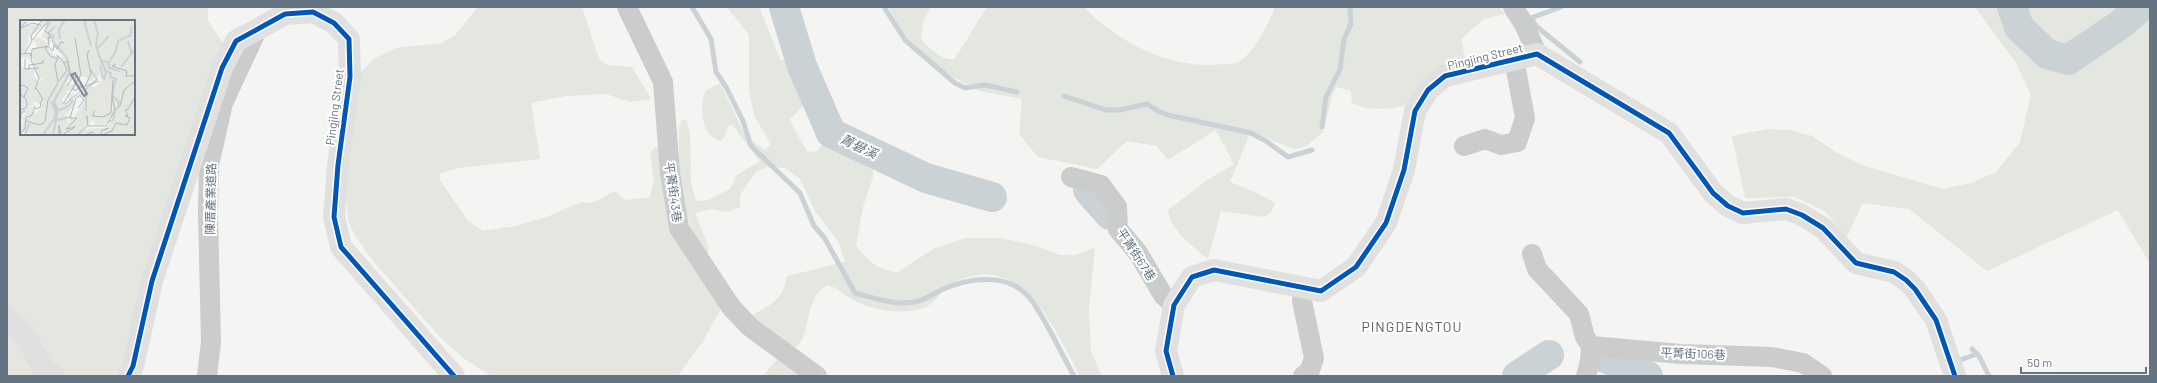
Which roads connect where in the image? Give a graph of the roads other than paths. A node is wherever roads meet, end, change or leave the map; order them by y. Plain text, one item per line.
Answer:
1 (627, 7) edge
2 (1513, 8) edge
3 (257, 30) junction
4 (1538, 54) junction
5 (1514, 60) junction
6 (1464, 146) dead end
7 (1071, 177) dead end
8 (1532, 254) dead end
9 (1304, 287) junction
10 (1174, 305) junction
11 (7, 318) edge
12 (1591, 346) junction
13 (54, 376) edge
14 (128, 376) edge
15 (207, 376) edge
16 (454, 376) edge
17 (817, 376) edge
18 (1173, 376) edge
19 (1303, 376) edge
20 (1586, 376) edge
21 (1822, 376) edge
22 (1955, 376) edge

1 - 17 street, 平菁街43巷
2 - 4 street
3 - 14 street, Pingjing Street
3 - 15 street, 陳厝產業道路
3 - 16 street, Pingjing Street
4 - 5 street, Pingjing Street
4 - 22 street, Pingjing Street
5 - 6 street
5 - 9 street, Pingjing Street
7 - 10 street, 平菁街67巷
8 - 12 street
9 - 10 street, Pingjing Street
9 - 19 street
10 - 18 street, Pingjing Street
11 - 13 street
12 - 20 street
12 - 21 street, 平菁街106巷

